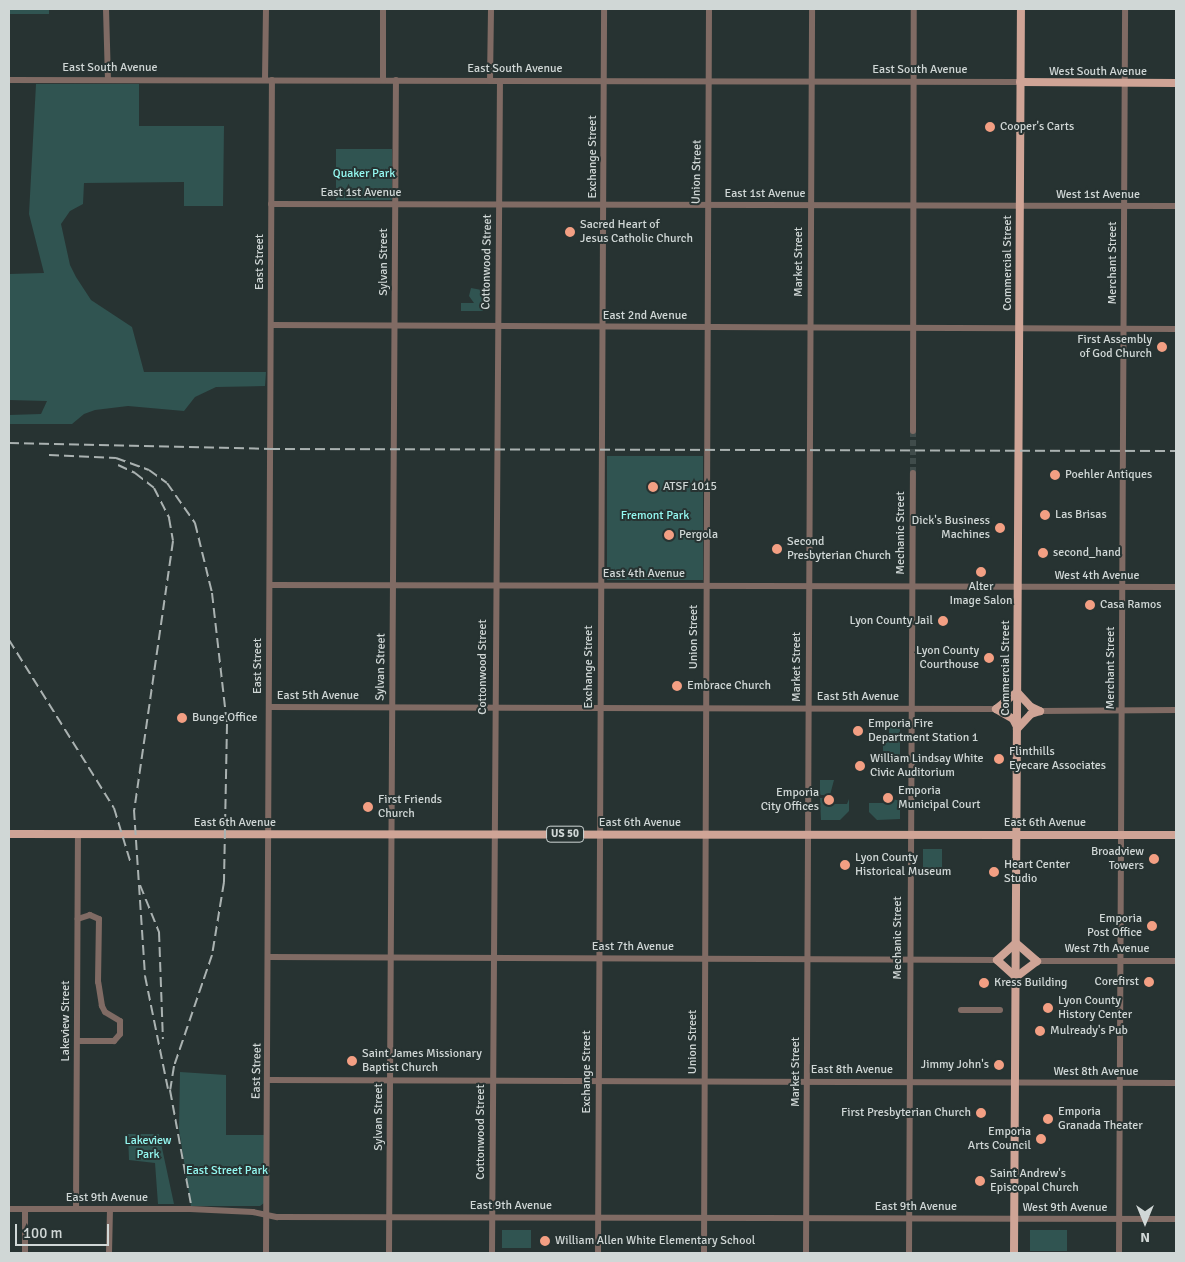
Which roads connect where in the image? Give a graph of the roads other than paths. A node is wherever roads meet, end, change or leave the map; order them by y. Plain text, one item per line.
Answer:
1 (106, 9) edge
2 (266, 9) edge
3 (383, 9) edge
4 (491, 9) edge
5 (604, 9) edge
6 (709, 9) edge
7 (812, 9) edge
8 (914, 9) edge
9 (1021, 9) edge
10 (1125, 9) edge
11 (108, 79) junction
12 (9, 80) edge
13 (269, 80) junction
14 (383, 80) junction
15 (396, 80) junction
16 (490, 81) junction
17 (500, 81) junction
18 (604, 81) junction
19 (812, 81) junction
20 (709, 82) junction
21 (914, 82) junction
22 (1020, 82) junction
23 (1125, 83) junction
24 (1176, 83) edge
25 (271, 204) junction
26 (396, 205) junction
27 (499, 205) junction
28 (604, 205) junction
29 (708, 205) junction
30 (811, 205) junction
31 (913, 206) junction
32 (1020, 206) junction
33 (1124, 206) junction
34 (1176, 206) edge
35 (270, 325) junction
36 (396, 326) junction
37 (498, 326) junction
38 (603, 327) junction
39 (707, 327) junction
40 (810, 328) junction
41 (912, 328) junction
42 (1019, 328) junction
43 (1124, 329) junction
44 (1176, 329) edge
45 (913, 431) tunnel mouth
46 (913, 473) tunnel mouth
47 (270, 585) junction
48 (393, 585) junction
49 (706, 585) junction
50 (495, 586) junction
51 (601, 586) junction
52 (808, 586) junction
53 (912, 586) junction
54 (1018, 587) junction
55 (1123, 587) junction
56 (1176, 588) edge
57 (1017, 692) junction
58 (269, 707) junction
59 (391, 707) junction
60 (494, 708) junction
61 (600, 708) junction
62 (705, 708) junction
63 (809, 708) junction
64 (910, 709) junction
65 (996, 709) junction
66 (1122, 710) junction
67 (1176, 710) edge
68 (1040, 711) junction
69 (1017, 729) junction
70 (9, 834) edge
71 (78, 834) junction
72 (268, 834) junction
73 (390, 834) junction
74 (494, 834) junction
75 (599, 834) junction
76 (705, 834) junction
77 (808, 834) junction
78 (910, 835) junction
79 (1017, 835) junction
80 (1121, 835) junction
81 (1176, 835) edge
82 (78, 919) junction
83 (1016, 944) junction
84 (270, 957) junction
85 (391, 958) junction
86 (493, 958) junction
87 (598, 958) junction
88 (705, 958) junction
89 (808, 959) junction
90 (909, 960) junction
91 (996, 960) junction
92 (1037, 961) junction
93 (1121, 961) junction
94 (1176, 961) edge
95 (1016, 977) junction
96 (961, 1010) dead end
97 (1000, 1010) dead end
98 (77, 1041) junction
99 (268, 1080) junction
100 (390, 1080) junction
101 (493, 1081) junction
102 (598, 1081) junction
103 (704, 1081) junction
104 (807, 1081) junction
105 (908, 1082) junction
106 (1015, 1082) junction
107 (1120, 1083) junction
108 (1176, 1083) edge
109 (9, 1208) edge
110 (25, 1209) junction
111 (76, 1209) junction
112 (110, 1209) junction
113 (267, 1214) junction
114 (389, 1217) junction
115 (492, 1217) junction
116 (598, 1217) junction
117 (704, 1218) junction
118 (806, 1218) junction
119 (910, 1218) junction
120 (1015, 1219) junction
121 (1120, 1219) junction
122 (1176, 1219) edge
123 (25, 1253) edge
124 (109, 1253) edge
125 (266, 1253) edge
126 (389, 1253) edge
127 (492, 1253) edge
128 (598, 1253) edge
129 (704, 1253) edge
130 (806, 1253) edge
131 (910, 1253) edge
132 (1014, 1253) edge
133 (1119, 1253) edge

1 - 11 street
2 - 13 street, East Street
3 - 14 street
4 - 16 street
5 - 18 street, Exchange Street
6 - 20 street, Union Street
7 - 19 street, Market Street
8 - 21 street
9 - 22 main road, Commercial Street
10 - 23 street, Merchant Street
11 - 12 street, East South Avenue
11 - 13 street, East South Avenue
13 - 14 street, East South Avenue
13 - 25 street, East Street
14 - 15 street, East South Avenue
15 - 16 street, East South Avenue
15 - 26 street, Sylvan Street
16 - 17 street, East South Avenue
17 - 18 street, East South Avenue
17 - 27 street, Cottonwood Street
18 - 20 street, East South Avenue
18 - 28 street, Exchange Street
19 - 20 street, East South Avenue
19 - 21 street, East South Avenue
19 - 30 street, Market Street
20 - 29 street, Union Street
21 - 22 street, East South Avenue
21 - 31 street
22 - 23 main road, West South Avenue
22 - 32 main road, Commercial Street
23 - 24 main road, West South Avenue
23 - 33 street, Merchant Street
25 - 26 street, East 1st Avenue
25 - 35 street, East Street
26 - 27 street, East 1st Avenue
26 - 36 street, Sylvan Street
27 - 28 street, East 1st Avenue
27 - 37 street, Cottonwood Street
28 - 29 street, East 1st Avenue
28 - 38 street, Exchange Street
29 - 30 street, East 1st Avenue
29 - 39 street, Union Street
30 - 31 street, East 1st Avenue
30 - 40 street, Market Street
31 - 32 street, East 1st Avenue
31 - 41 street
32 - 33 street, West 1st Avenue
32 - 42 main road, Commercial Street
33 - 34 street, West 1st Avenue
33 - 43 street, Merchant Street
35 - 36 street, East 2nd Avenue
35 - 47 street, East Street
36 - 37 street, East 2nd Avenue
36 - 48 street, Sylvan Street
37 - 38 street, East 2nd Avenue
37 - 50 street, Cottonwood Street
38 - 39 street, East 2nd Avenue
38 - 51 street, Exchange Street
39 - 40 street, East 2nd Avenue
39 - 49 street, Union Street
40 - 41 street, East 2nd Avenue
40 - 52 street, Market Street
41 - 42 street, East 2nd Avenue
41 - 45 street
42 - 43 street, East 2nd Avenue
42 - 54 main road, Commercial Street
43 - 44 street, East 2nd Avenue
43 - 55 street, Merchant Street
46 - 53 street, Mechanic Street
47 - 48 street, East 4th Avenue
47 - 58 street, East Street
48 - 50 street, East 4th Avenue
48 - 59 street, Sylvan Street
49 - 51 street, East 4th Avenue
49 - 52 street, East 4th Avenue
49 - 62 street, Union Street
50 - 51 street, East 4th Avenue
50 - 60 street, Cottonwood Street
51 - 61 street, Exchange Street
52 - 53 street, East 4th Avenue
52 - 63 street, Market Street
53 - 54 street, East 4th Avenue
53 - 64 street, Mechanic Street
54 - 55 street, West 4th Avenue
54 - 57 main road, Commercial Street
55 - 56 street, West 4th Avenue
55 - 66 street, Merchant Street
57 - 65 main road
57 - 68 main road
57 - 69 main road, Commercial Street
58 - 59 street, East 5th Avenue
58 - 72 street, East Street
59 - 60 street, East 5th Avenue
59 - 73 street, Sylvan Street
60 - 61 street, East 5th Avenue
60 - 74 street, Cottonwood Street
61 - 62 street, East 5th Avenue
61 - 75 street, Exchange Street
62 - 63 street, East 5th Avenue
62 - 76 street, Union Street
63 - 64 street, East 5th Avenue
63 - 77 street, Market Street
64 - 65 street, East 5th Avenue
64 - 78 street, Mechanic Street
65 - 69 main road
66 - 67 street
66 - 68 street
66 - 80 street, Merchant Street
68 - 69 main road
69 - 79 main road, Commercial Street
70 - 71 main road, East 6th Avenue / US 50
71 - 72 main road, East 6th Avenue / US 50
71 - 82 street, Lakeview Street
72 - 73 main road, East 6th Avenue / US 50
72 - 84 street, East Street
73 - 74 main road, East 6th Avenue / US 50
73 - 85 street, Sylvan Street
74 - 75 main road, East 6th Avenue / US 50
74 - 86 street, Cottonwood Street
75 - 76 main road, East 6th Avenue / US 50
75 - 87 street, Exchange Street
76 - 77 main road, East 6th Avenue / US 50
76 - 88 street, Union Street
77 - 78 main road, East 6th Avenue / US 50
77 - 89 street, Market Street
78 - 79 main road, East 6th Avenue / US 50
78 - 90 street, Mechanic Street
79 - 80 main road, East 6th Avenue / US 50
79 - 83 main road, Commercial Street
80 - 81 main road, US 50
80 - 93 street, Merchant Street
82 - 98 street, Lakeview Street
82 - 98 street
83 - 91 main road
83 - 92 main road
83 - 95 main road, Commercial Street
84 - 85 street, East 7th Avenue
84 - 99 street, East Street
85 - 86 street, East 7th Avenue
85 - 100 street, Sylvan Street
86 - 87 street, East 7th Avenue
86 - 101 street, Cottonwood Street
87 - 88 street, East 7th Avenue
87 - 102 street, Exchange Street
88 - 89 street, East 7th Avenue
88 - 103 street, Union Street
89 - 90 street, East 7th Avenue
89 - 104 street, Market Street
90 - 91 street, East 7th Avenue
90 - 105 street, Mechanic Street
91 - 95 main road
92 - 93 street, West 7th Avenue
92 - 95 main road
93 - 94 street, West 7th Avenue
93 - 107 street, Merchant Street
95 - 106 main road, Commercial Street
96 - 97 street
98 - 111 street, Lakeview Street
99 - 100 street, East 8th Avenue
99 - 113 street, East Street
100 - 101 street, East 8th Avenue
100 - 114 street, Sylvan Street
101 - 102 street, East 8th Avenue
101 - 115 street, Cottonwood Street
102 - 103 street, East 8th Avenue
102 - 116 street, Exchange Street
103 - 104 street, East 8th Avenue
103 - 117 street, Union Street
104 - 105 street, East 8th Avenue
104 - 118 street, Market Street
105 - 106 street, East 8th Avenue
105 - 119 street, Mechanic Street
106 - 107 street, West 8th Avenue
106 - 120 main road, Commercial Street
107 - 108 street, West 8th Avenue
107 - 121 street, Merchant Street
109 - 110 street, East 9th Avenue
110 - 111 street, East 9th Avenue
110 - 123 street
111 - 112 street, East 9th Avenue
112 - 113 street, East 9th Avenue
112 - 124 street
113 - 114 street, East 9th Avenue
113 - 125 street, East Street
114 - 115 street, East 9th Avenue
114 - 126 street, Sylvan Street
115 - 116 street, East 9th Avenue
115 - 127 street, Cottonwood Street
116 - 117 street, East 9th Avenue
116 - 128 street, Exchange Street
117 - 118 street, East 9th Avenue
117 - 129 street, Union Street
118 - 119 street, East 9th Avenue
118 - 130 street, Market Street
119 - 120 street, East 9th Avenue
119 - 131 street, Mechanic Street
120 - 121 street, West 9th Avenue
120 - 132 main road, Commercial Street
121 - 122 street, West 9th Avenue
121 - 133 street, Merchant Street

